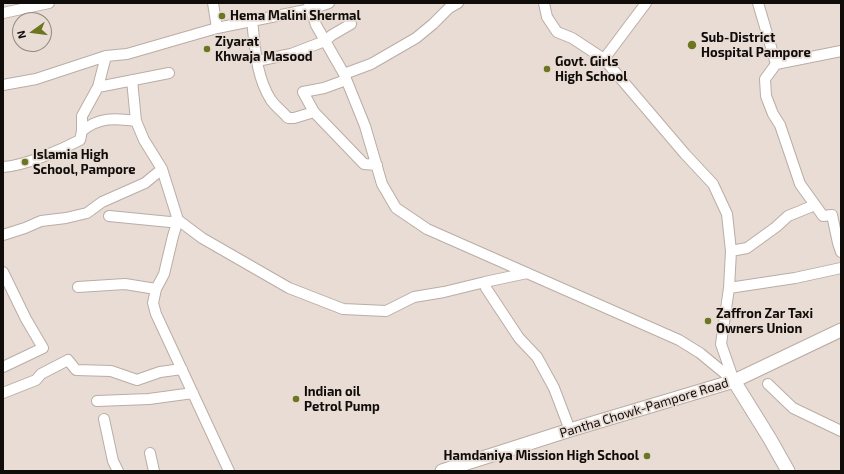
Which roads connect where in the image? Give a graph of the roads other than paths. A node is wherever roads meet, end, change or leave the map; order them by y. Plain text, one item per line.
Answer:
1 (49, 3) edge
2 (213, 3) edge
3 (329, 3) edge
4 (458, 3) edge
5 (544, 3) edge
6 (646, 3) edge
7 (758, 3) edge
8 (310, 6) edge
9 (3, 12) edge
10 (252, 20) junction
11 (351, 24) dead end
12 (217, 28) junction
13 (325, 41) junction
14 (841, 51) edge
15 (106, 56) junction
16 (604, 58) junction
17 (257, 60) junction
18 (776, 64) junction
19 (169, 74) dead end
20 (345, 77) junction
21 (132, 80) junction
22 (3, 85) edge
23 (98, 88) junction
24 (314, 112) junction
25 (136, 121) junction
26 (82, 131) junction
27 (377, 165) junction
28 (3, 167) edge
29 (162, 168) junction
30 (815, 205) junction
31 (109, 216) dead end
32 (178, 220) junction
33 (3, 235) edge
34 (732, 251) junction
35 (841, 252) edge
36 (841, 268) edge
37 (3, 272) edge
38 (526, 273) junction
39 (485, 282) junction
40 (78, 287) dead end
41 (729, 288) junction
42 (156, 289) junction
43 (841, 330) edge
44 (3, 367) edge
45 (182, 369) junction
46 (734, 381) junction
47 (768, 384) dead end
48 (3, 393) edge
49 (193, 393) junction
50 (97, 401) dead end
51 (104, 419) dead end
52 (570, 430) junction
53 (841, 431) edge
54 (150, 453) dead end
55 (118, 471) edge
56 (154, 471) edge
57 (229, 471) edge
58 (442, 471) edge
59 (788, 471) edge

1 - 9 street
2 - 12 street
3 - 8 street
4 - 20 street
5 - 16 street
6 - 16 street
7 - 18 street
8 - 10 street
8 - 13 street
10 - 12 street
10 - 17 street
11 - 13 street
12 - 15 street
13 - 17 street
13 - 20 street
14 - 18 street
15 - 22 street
15 - 23 street
16 - 34 street
17 - 24 street
18 - 30 street
19 - 21 street
20 - 24 street
20 - 27 street
21 - 23 street
21 - 25 street
23 - 26 street
24 - 27 street
25 - 26 street
25 - 29 street
26 - 28 street
27 - 38 street
29 - 32 street
29 - 33 street
30 - 34 street
30 - 35 street
31 - 32 street
32 - 39 street
32 - 42 street
34 - 41 street
36 - 41 street
37 - 44 street
38 - 39 street
38 - 46 street
39 - 52 street
40 - 42 street
41 - 46 street
42 - 45 street
43 - 46 main road, Pantha Chowk-Pampore Road
45 - 48 street
45 - 49 street
46 - 52 main road, Pantha Chowk-Pampore Road
46 - 59 main road
47 - 53 street
49 - 50 street
49 - 57 street
51 - 55 street
52 - 58 main road, Pantha Chowk-Pampore Road
54 - 56 street

